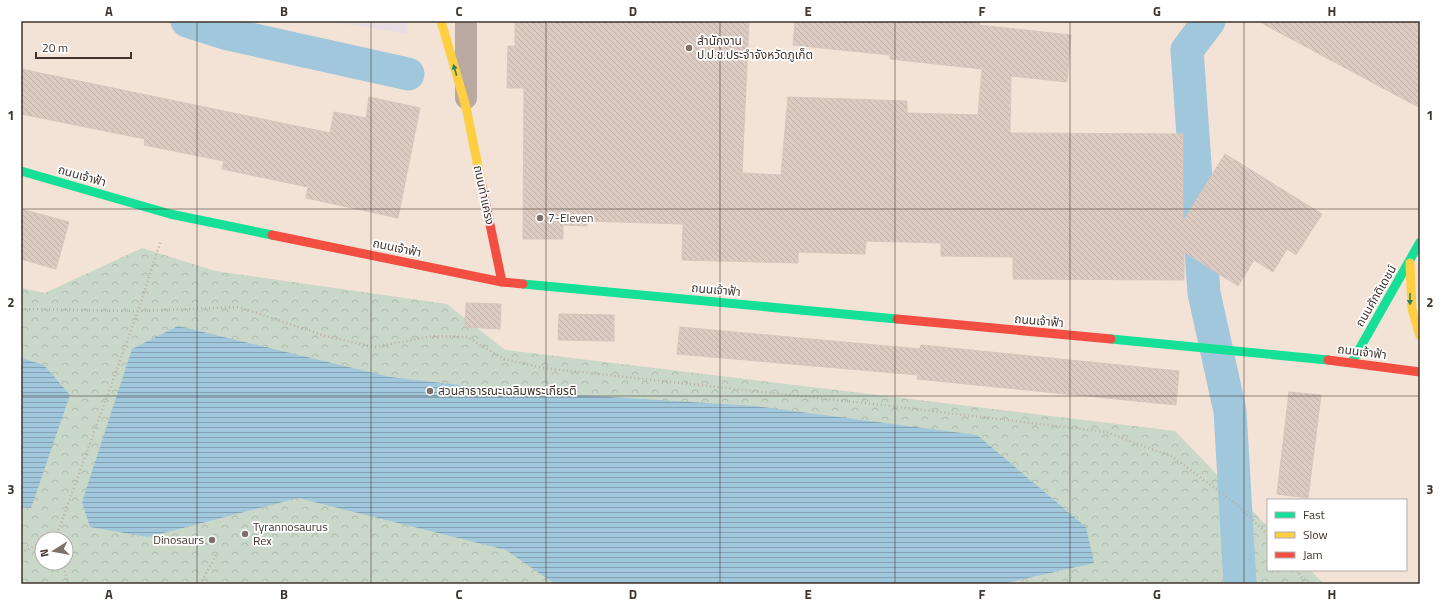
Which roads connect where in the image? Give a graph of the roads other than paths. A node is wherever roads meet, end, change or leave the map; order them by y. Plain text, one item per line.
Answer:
1 (441, 21) edge
2 (466, 21) edge
3 (466, 107) junction
4 (21, 170) edge
5 (1420, 242) edge
6 (1410, 260) junction
7 (502, 282) junction
8 (1420, 336) edge
9 (1352, 362) junction
10 (1420, 372) edge

3 -> 1 main road, ถนนท่าแครง
2 - 3 street, ถนนท่าแครง
3 - 7 main road, ถนนท่าแครง
4 - 7 main road, ถนนเจ้าฟ้า
5 - 6 main road, ถนนศักดิเดชน์
6 -> 8 main road
6 - 9 main road, ถนนศักดิเดชน์
7 - 9 main road, ถนนเจ้าฟ้า
9 - 10 main road, ถนนเจ้าฟ้า

